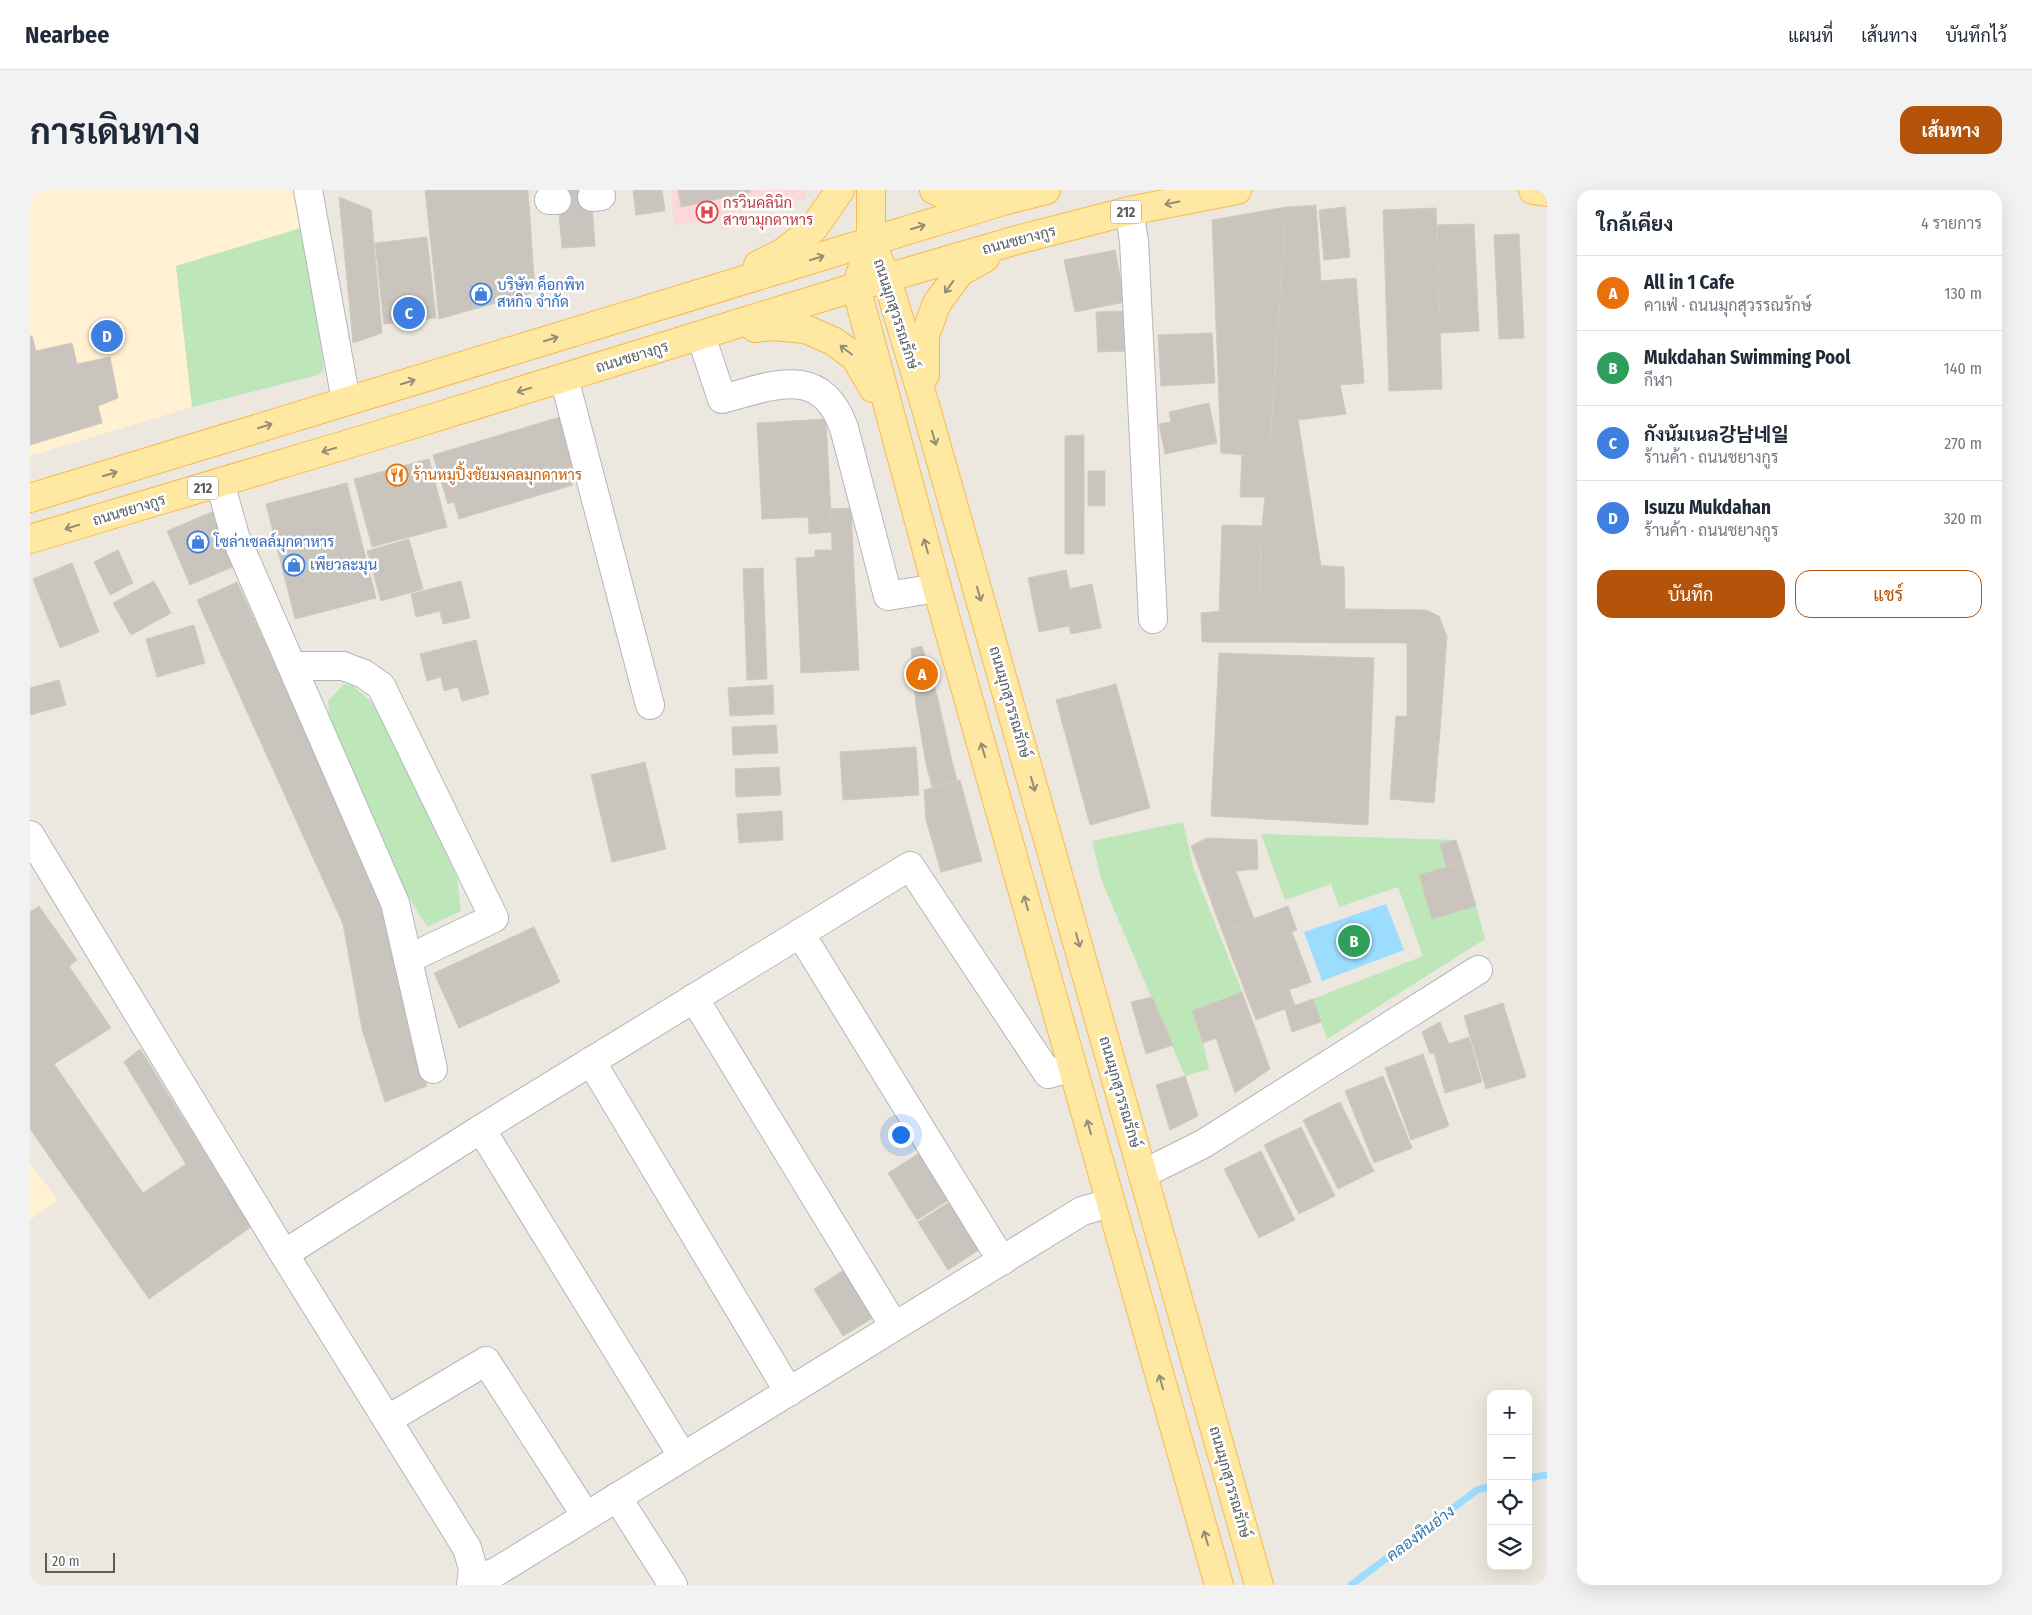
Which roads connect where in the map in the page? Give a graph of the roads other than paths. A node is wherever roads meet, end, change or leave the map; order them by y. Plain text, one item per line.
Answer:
1 (308, 190) edge
2 (840, 190) edge
3 (871, 190) edge
4 (934, 190) edge
5 (1046, 190) edge
6 (1237, 190) edge
7 (1533, 190) edge
8 (1547, 192) edge
9 (1003, 201) junction
10 (1130, 211) junction
11 (1017, 240) junction
12 (871, 242) junction
13 (887, 279) junction
14 (856, 287) junction
15 (703, 293) junction
16 (710, 333) junction
17 (564, 378) junction
18 (346, 401) junction
19 (925, 405) junction
20 (891, 420) junction
21 (220, 482) junction
22 (30, 498) edge
23 (30, 539) edge
24 (937, 588) junction
25 (1153, 619) dead end
26 (292, 666) junction
27 (650, 705) dead end
28 (1044, 820) junction
29 (1006, 830) junction
30 (30, 835) edge
31 (800, 933) junction
32 (408, 959) junction
33 (1478, 970) dead end
34 (694, 998) junction
35 (591, 1062) junction
36 (1072, 1067) junction
37 (433, 1069) dead end
38 (481, 1129) junction
39 (1143, 1174) junction
40 (1110, 1203) junction
41 (284, 1254) junction
42 (1002, 1261) junction
43 (894, 1326) junction
44 (789, 1392) junction
45 (387, 1420) junction
46 (682, 1456) junction
47 (617, 1497) junction
48 (586, 1516) junction
49 (471, 1583) edge
50 (673, 1585) edge
51 (1219, 1585) edge
52 (1259, 1585) edge

1 - 18 street
2 - 15 main road
3 - 12 main road
4 - 9 main road
5 - 9 main road
6 -> 10 main road, ถนนชยางกูร / 212
7 - 8 main road
12 -> 9 main road
10 - 11 main road, ถนนชยางกูร / 212
10 - 25 street
11 - 13 main road, ถนนชยางกูร / 212
11 -> 19 main road
12 - 13 main road, ถนนมุกสุวรรณรักษ์
12 - 14 main road, ถนนมุกสุวรรณรักษ์
15 -> 12 main road
13 - 14 main road, ถนนชยางกูร / 212
13 - 19 main road, ถนนมุกสุวรรณรักษ์
14 - 16 main road, ถนนชยางกูร / 212
14 - 20 main road, ถนนมุกสุวรรณรักษ์
18 -> 15 main road
16 - 17 main road, ถนนชยางกูร / 212
20 -> 16 main road
16 - 24 street
17 -> 21 main road, ถนนชยางกูร / 212
17 - 27 street
22 -> 18 main road
19 -> 28 main road, ถนนมุกสุวรรณรักษ์
24 -> 20 main road, ถนนมุกสุวรรณรักษ์
21 -> 23 main road, ถนนชยางกูร / 212
21 - 26 street
29 -> 24 main road, ถนนมุกสุวรรณรักษ์
26 - 32 street
26 - 32 street
28 - 29 main road
28 -> 39 main road, ถนนมุกสุวรรณรักษ์
36 -> 29 main road, ถนนมุกสุวรรณรักษ์
30 - 41 street
31 - 34 street
31 - 36 street
31 - 42 street
32 - 37 street
33 - 39 street
34 - 35 street
34 - 43 street
35 - 38 street
35 - 44 street
40 -> 36 main road, ถนนมุกสุวรรณรักษ์
38 - 41 street
38 - 46 street
39 - 52 main road, ถนนมุกสุวรรณรักษ์
40 - 42 street
51 -> 40 main road, ถนนมุกสุวรรณรักษ์
41 - 45 street
42 - 43 street
43 - 44 street
44 - 46 street
45 - 48 street
45 - 49 street
46 - 47 street
47 - 48 street
47 - 50 street
48 - 49 street

